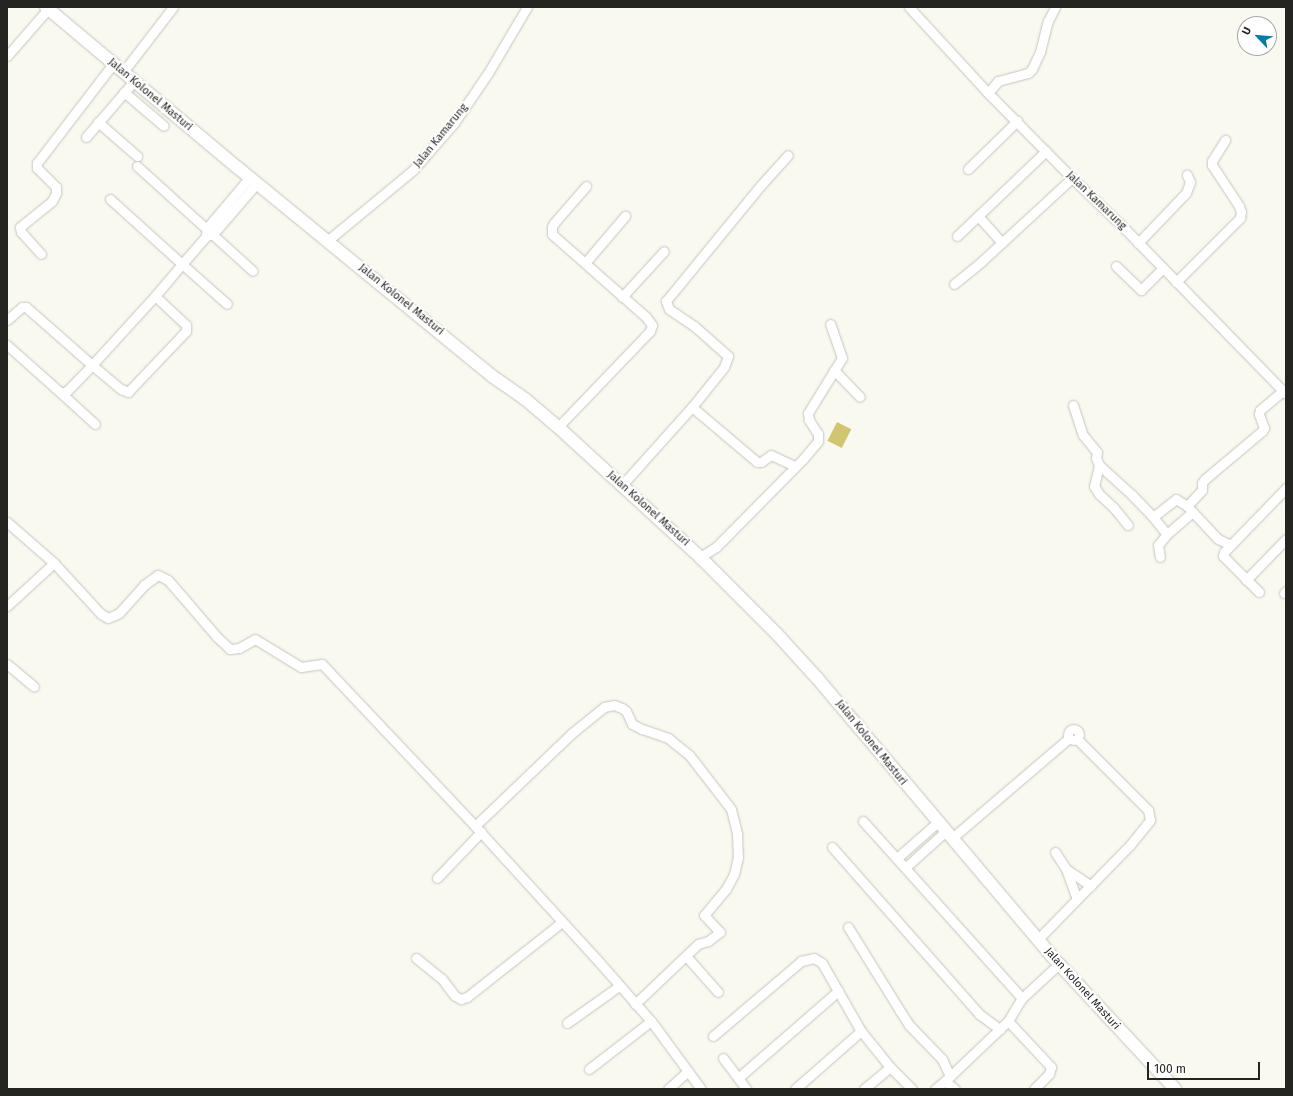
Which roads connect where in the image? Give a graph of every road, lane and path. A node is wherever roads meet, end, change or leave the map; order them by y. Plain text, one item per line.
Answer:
1 (173, 7) edge
2 (527, 7) edge
3 (909, 7) edge
4 (1055, 7) edge
5 (47, 8) edge
6 (7, 56) edge
7 (113, 64) junction
8 (123, 72) junction
9 (137, 84) junction
10 (988, 93) junction
11 (127, 95) junction
12 (1017, 121) junction
13 (98, 122) junction
14 (164, 126) dead end
15 (86, 137) dead end
16 (1225, 140) dead end
17 (1046, 152) junction
18 (788, 155) dead end
19 (137, 156) dead end
20 (137, 166) dead end
21 (968, 169) dead end
22 (1187, 175) dead end
23 (1072, 178) junction
24 (254, 180) junction
25 (586, 186) dead end
26 (110, 199) dead end
27 (625, 216) dead end
28 (978, 216) junction
29 (208, 233) junction
30 (957, 236) dead end
31 (327, 241) junction
32 (1002, 243) junction
33 (1138, 243) junction
34 (664, 251) dead end
35 (40, 254) dead end
36 (585, 262) junction
37 (182, 264) junction
38 (1116, 266) dead end
39 (1163, 268) junction
40 (253, 271) dead end
41 (1176, 282) junction
42 (954, 284) dead end
43 (155, 296) junction
44 (622, 297) junction
45 (227, 304) dead end
46 (7, 320) edge
47 (830, 324) dead end
48 (7, 345) edge
49 (92, 365) junction
50 (834, 370) junction
51 (1284, 392) edge
52 (61, 393) junction
53 (860, 397) dead end
54 (1073, 405) dead end
55 (692, 407) junction
56 (95, 424) dead end
57 (558, 427) junction
58 (1099, 465) junction
59 (795, 466) junction
60 (622, 485) junction
61 (1286, 488) edge
62 (1189, 509) junction
63 (1153, 517) junction
64 (7, 522) edge
65 (1128, 525) dead end
66 (1166, 534) junction
67 (1286, 539) edge
68 (1230, 545) junction
69 (700, 556) junction
70 (1160, 557) dead end
71 (54, 564) junction
72 (1246, 580) junction
73 (1259, 592) dead end
74 (7, 606) edge
75 (7, 664) edge
76 (34, 687) dead end
77 (863, 821) dead end
78 (938, 822) junction
79 (478, 829) junction
80 (949, 835) junction
81 (920, 837) junction
82 (929, 846) junction
83 (832, 847) dead end
84 (1055, 852) dead end
85 (897, 858) junction
86 (906, 867) junction
87 (1066, 869) junction
88 (437, 878) dead end
89 (1091, 886) junction
90 (1078, 899) junction
91 (562, 922) junction
92 (848, 927) dead end
93 (1038, 939) junction
94 (686, 956) junction
95 (416, 958) dead end
96 (1059, 964) junction
97 (619, 986) junction
98 (838, 991) junction
99 (718, 992) dead end
100 (1022, 998) junction
101 (635, 1004) junction
102 (651, 1021) junction
103 (1008, 1021) junction
104 (567, 1023) dead end
105 (1000, 1029) junction
106 (861, 1031) junction
107 (713, 1036) dead end
108 (723, 1058) dead end
109 (890, 1067) junction
110 (589, 1069) dead end
111 (688, 1071) junction
112 (738, 1078) junction
113 (948, 1079) junction
114 (668, 1089) edge
115 (701, 1089) edge
116 (746, 1089) edge
117 (795, 1089) edge
118 (864, 1089) edge
119 (912, 1089) edge
120 (934, 1089) edge
121 (955, 1089) edge
122 (1034, 1089) edge
123 (1175, 1089) edge

1 - 8 street
2 - 31 street, Jalan Kamarung
3 - 10 street, Jalan Kamarung
4 - 10 street
5 - 6 street
5 - 7 main road, Jalan Kolonel Masturi
7 - 8 main road, Jalan Kolonel Masturi
7 - 35 street
8 - 9 main road, Jalan Kolonel Masturi
9 - 11 street
9 - 24 main road, Jalan Kolonel Masturi
10 - 12 street, Jalan Kamarung
11 - 13 street
11 - 14 street
12 - 17 street, Jalan Kamarung
12 - 21 street
13 - 15 street
13 - 19 street
16 - 41 street
17 - 23 street, Jalan Kamarung
17 - 28 street
18 - 55 street
20 - 29 street
22 - 33 street
23 - 32 street
23 - 33 street, Jalan Kamarung
24 - 29 street
24 - 31 main road, Jalan Kolonel Masturi
25 - 36 street
26 - 37 street
27 - 36 street
28 - 30 street
28 - 32 street
29 - 37 street
29 - 40 street
31 - 57 main road, Jalan Kolonel Masturi
32 - 42 street
33 - 39 street, Jalan Kamarung
34 - 44 street
36 - 44 street
37 - 43 street
37 - 45 street
38 - 39 street
39 - 41 street, Jalan Kamarung
41 - 51 street, Jalan Kamarung
43 - 49 street
43 - 49 street
44 - 57 street
46 - 49 street
47 - 50 street
48 - 52 street
49 - 52 street
50 - 53 street
50 - 59 street
51 - 62 street
52 - 56 street
54 - 58 street
55 - 59 street
55 - 60 street
57 - 60 main road, Jalan Kolonel Masturi
58 - 63 street
58 - 65 street
59 - 69 street
60 - 69 main road, Jalan Kolonel Masturi
61 - 68 street
62 - 63 street
62 - 66 street
62 - 68 street
63 - 66 street
64 - 71 street
66 - 70 street
67 - 72 street
68 - 72 street
69 - 78 main road, Jalan Kolonel Masturi
71 - 74 street
71 - 79 street
72 - 73 street
75 - 76 street
77 - 85 street
78 - 80 main road, Jalan Kolonel Masturi
78 - 81 street
79 - 88 street
79 - 91 street
79 - 94 street
80 - 82 street
80 - 89 street
80 - 93 main road, Jalan Kolonel Masturi
81 - 82 street
81 - 85 street
82 - 86 street
83 - 105 street
84 - 87 street
85 - 86 street
86 - 100 street
87 - 89 street
87 - 90 street
89 - 90 street
90 - 93 street
91 - 95 street
91 - 97 street
92 - 113 street
93 - 96 main road, Jalan Kolonel Masturi
94 - 99 street
94 - 101 street
96 - 100 street
96 - 123 main road, Jalan Kolonel Masturi
97 - 101 street
97 - 104 street
98 - 106 street
98 - 107 street
98 - 112 street
100 - 103 street
101 - 102 street
102 - 110 street
102 - 111 street
103 - 105 street
103 - 122 street
105 - 113 street
106 - 109 street
106 - 117 street
108 - 112 street
109 - 118 street
109 - 119 street
111 - 114 street
111 - 115 street
112 - 116 street
113 - 120 street
113 - 121 street

